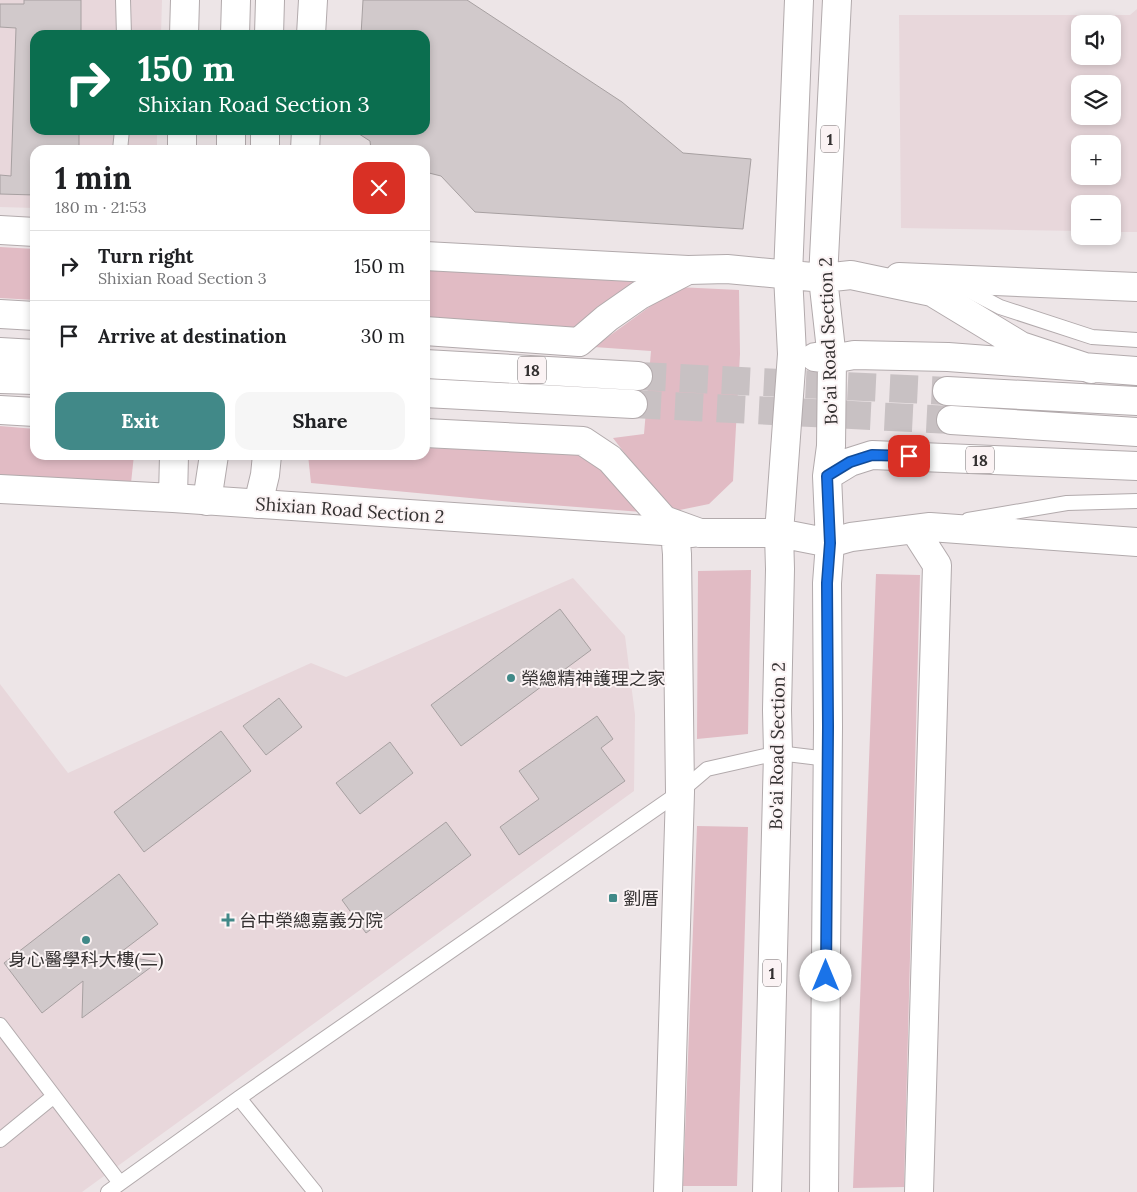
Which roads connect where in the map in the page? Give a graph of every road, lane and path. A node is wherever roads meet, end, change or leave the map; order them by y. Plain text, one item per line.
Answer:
1 (123, 0) edge
2 (185, 0) edge
3 (236, 0) edge
4 (270, 0) edge
5 (313, 0) edge
6 (799, 0) edge
7 (837, 0) edge
8 (124, 30) edge
9 (184, 30) edge
10 (235, 30) edge
11 (269, 30) edge
12 (311, 30) edge
13 (0, 230) edge
14 (30, 232) edge
15 (430, 256) edge
16 (688, 270) junction
17 (788, 275) junction
18 (858, 276) junction
19 (823, 278) junction
20 (947, 279) junction
21 (1137, 287) edge
22 (0, 314) edge
23 (30, 316) edge
24 (430, 331) edge
25 (1137, 340) edge
26 (0, 352) edge
27 (30, 354) edge
28 (792, 354) junction
29 (832, 359) junction
30 (430, 364) edge
31 (1091, 369) junction
32 (1137, 371) edge
33 (638, 376) tunnel mouth
34 (0, 379) edge
35 (30, 380) edge
36 (948, 391) tunnel mouth
37 (430, 393) edge
38 (1137, 401) edge
39 (633, 404) tunnel mouth
40 (0, 410) edge
41 (30, 412) edge
42 (951, 420) tunnel mouth
43 (1137, 432) edge
44 (430, 433) edge
45 (174, 460) edge
46 (213, 460) edge
47 (267, 460) edge
48 (1137, 466) edge
49 (827, 476) junction
50 (0, 489) edge
51 (173, 498) junction
52 (207, 501) junction
53 (1137, 501) edge
54 (258, 504) junction
55 (922, 528) junction
56 (688, 532) junction
57 (779, 533) junction
58 (1137, 542) edge
59 (830, 543) junction
60 (778, 753) junction
61 (828, 759) junction
62 (680, 792) junction
63 (0, 1025) edge
64 (54, 1096) junction
65 (240, 1098) junction
66 (0, 1140) edge
67 (120, 1183) junction
68 (108, 1192) edge
69 (315, 1192) edge
70 (668, 1192) edge
71 (767, 1192) edge
72 (824, 1192) edge
73 (919, 1192) edge

1 - 8 lane
2 - 9 main road
3 - 10 main road
4 - 11 main road
5 - 12 main road
6 - 17 main road, Bo'ai Road Section 2 / 1
7 - 19 main road, Bo'ai Road Section 2 / 1
13 - 14 main road
15 - 16 main road
16 - 17 main road
16 - 24 main road, 18
17 - 19 main road
17 - 28 main road, Bo'ai Road Section 2 / 1
18 - 19 main road
18 - 20 main road
18 - 31 main road
19 - 29 main road, Bo'ai Road Section 2 / 1
20 - 21 main road
20 - 25 lane
22 - 23 main road
26 - 27 main road
28 - 29 main road
28 - 57 main road, Bo'ai Road Section 2 / 1
29 - 31 main road
29 - 49 main road, Bo'ai Road Section 2 / 1
30 - 33 main road, 18
31 - 32 main road
34 - 35 main road
36 - 38 main road
37 - 39 main road, 18
40 - 41 main road
42 - 43 main road, 18
44 - 56 main road
45 - 51 main road
46 - 52 main road
47 - 54 main road
48 - 49 main road, 18
49 - 59 main road, Bo'ai Road Section 2 / 1
50 - 51 main road, Shixian Road Section 2
51 - 52 main road, Shixian Road Section 2
52 - 54 main road, Shixian Road Section 2
53 - 55 lane
54 - 56 main road, Shixian Road Section 2
55 - 58 main road
55 - 59 main road
55 - 73 main road
56 - 57 main road, Shixian Road Section 2
56 - 62 main road
57 - 59 main road, Shixian Road Section 2
57 - 60 main road, Bo'ai Road Section 2 / 1
59 - 61 main road, Bo'ai Road Section 2 / 1
60 - 61 lane
60 - 62 lane
60 - 71 main road, Bo'ai Road Section 2 / 1
61 - 72 main road, Bo'ai Road Section 2 / 1
62 - 65 lane
62 - 70 main road
63 - 64 lane
64 - 66 lane
64 - 67 lane
65 - 67 lane
65 - 69 lane
67 - 68 lane

